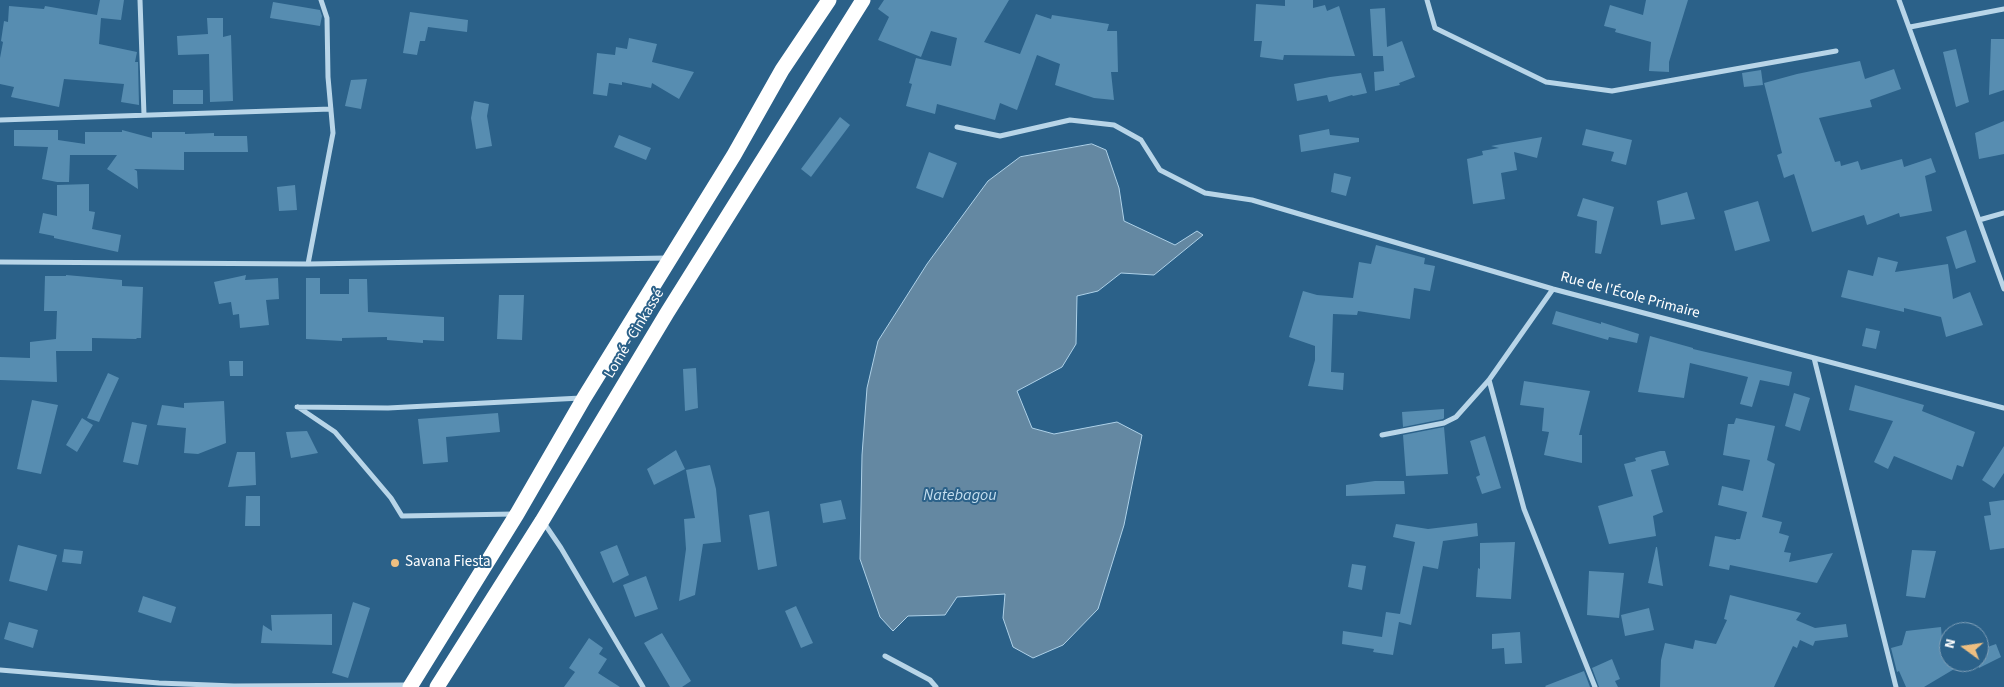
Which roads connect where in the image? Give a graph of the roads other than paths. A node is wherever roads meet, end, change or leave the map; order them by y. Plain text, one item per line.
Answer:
1 (140, 0) edge
2 (321, 0) edge
3 (829, 0) edge
4 (863, 0) edge
5 (1427, 0) edge
6 (1899, 0) edge
7 (2004, 9) edge
8 (1910, 27) junction
9 (1836, 51) dead end
10 (331, 109) junction
11 (144, 115) junction
12 (0, 120) edge
13 (957, 128) dead end
14 (2004, 214) edge
15 (1979, 220) junction
16 (670, 258) junction
17 (0, 262) edge
18 (308, 264) junction
19 (1553, 289) junction
20 (2004, 289) edge
21 (1814, 358) junction
22 (1489, 380) junction
23 (584, 398) junction
24 (2004, 408) edge
25 (1382, 435) dead end
26 (517, 514) junction
27 (542, 521) junction
28 (885, 656) dead end
29 (0, 670) edge
30 (158, 685) edge
31 (412, 686) edge
32 (437, 687) edge
33 (643, 687) edge
34 (936, 687) edge
35 (1595, 687) edge
36 (1896, 687) edge

1 - 11 street
2 - 10 street
3 - 16 highway, Lomé - Cinkassé
4 - 27 highway, Lomé - Cinkassé
5 - 9 street
6 - 8 street
7 - 8 street
8 - 15 street
10 - 11 street
10 - 18 street
11 - 12 street
13 - 19 street, Rue de l'École Primaire
14 - 15 street
15 - 20 street
16 - 18 street
16 - 23 highway, Lomé - Cinkassé
17 - 18 street
19 - 21 street, Rue de l'École Primaire
19 - 22 street
21 - 24 street, Rue de l'École Primaire
21 - 36 street
22 - 25 street
22 - 35 street
23 - 26 highway, Lomé - Cinkassé
23 - 26 street
26 - 31 highway, Lomé - Cinkassé
27 - 32 highway, Lomé - Cinkassé
27 - 33 street
28 - 34 street
29 - 30 street
30 - 31 street

